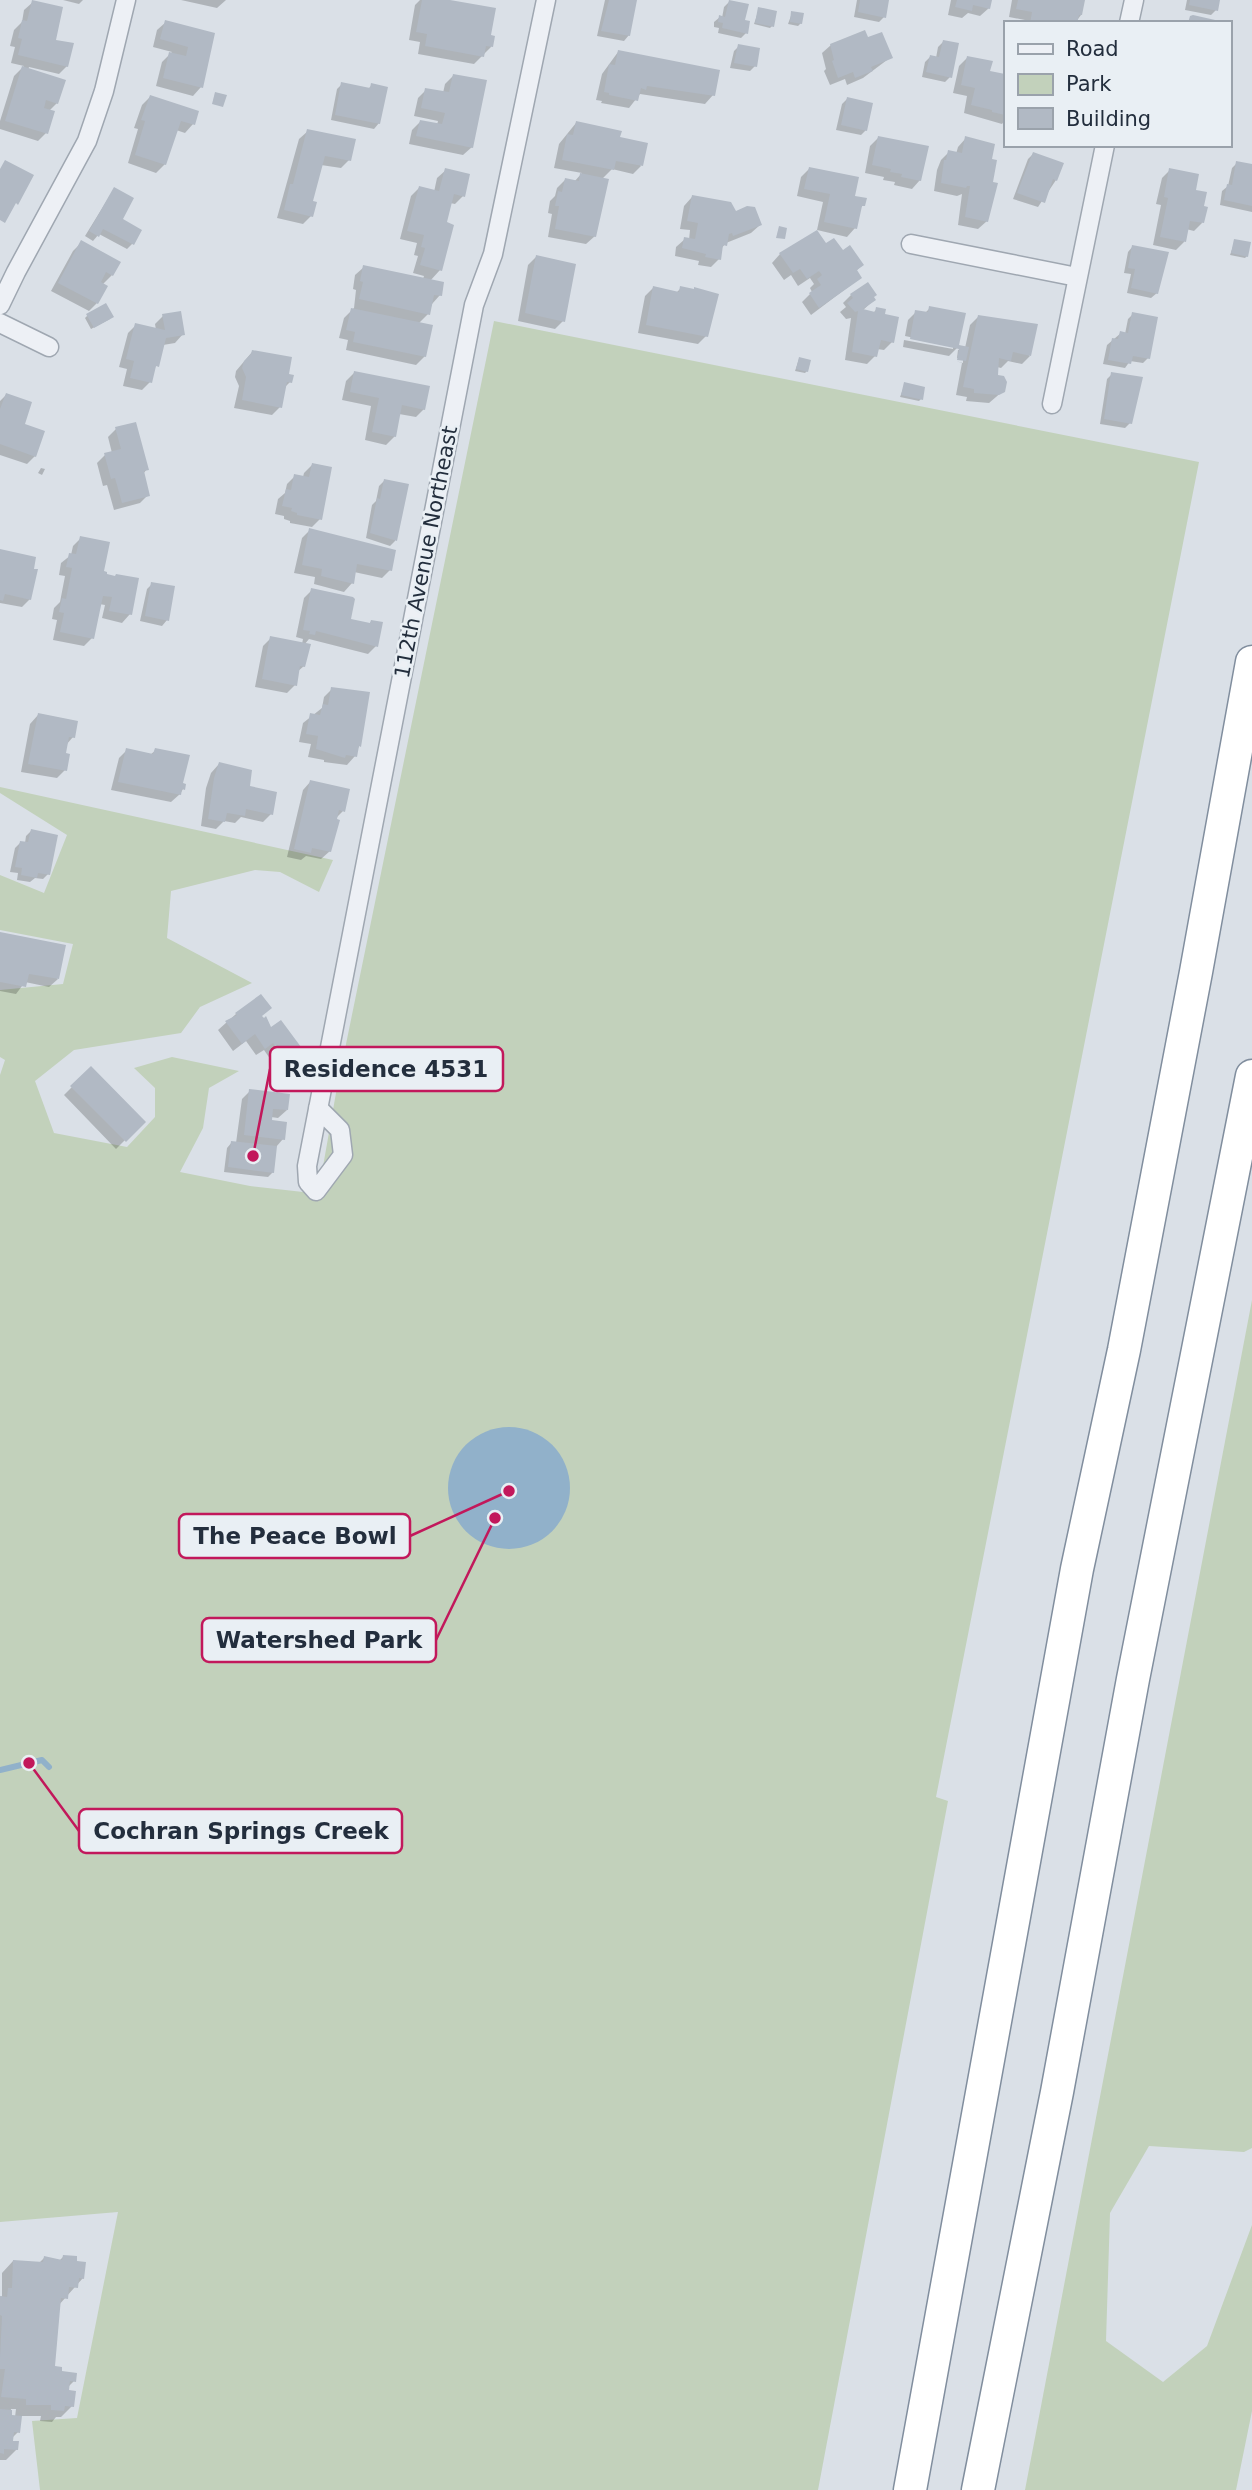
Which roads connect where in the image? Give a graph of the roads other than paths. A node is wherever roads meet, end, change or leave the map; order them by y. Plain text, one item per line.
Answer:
1 (126, 0) edge
2 (546, 0) edge
3 (1134, 0) edge
4 (1129, 21) edge
5 (1105, 147) edge
6 (911, 244) dead end
7 (8, 267) edge
8 (1077, 277) junction
9 (0, 305) edge
10 (0, 323) edge
11 (49, 348) dead end
12 (1052, 404) dead end
13 (1252, 662) edge
14 (1252, 1076) edge
15 (318, 1108) dead end
16 (910, 2490) edge
17 (978, 2490) edge

1 - 7 street
2 - 15 street, 112th Avenue Northeast
3 - 4 street
5 - 8 street
6 - 8 street
7 - 9 street
8 - 12 street
10 - 11 street
13 - 16 highway
14 - 17 highway

